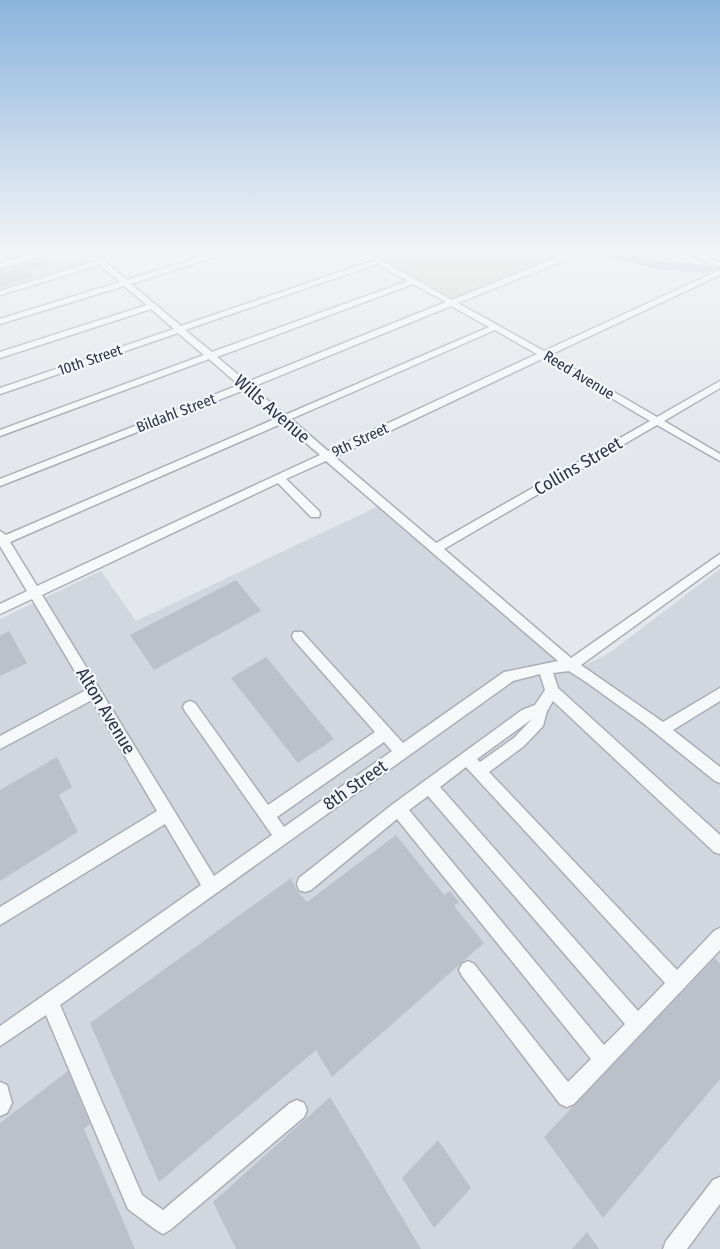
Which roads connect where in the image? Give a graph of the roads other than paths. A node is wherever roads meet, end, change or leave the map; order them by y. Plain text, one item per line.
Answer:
1 (44, 308) edge
2 (145, 308) edge
3 (155, 308) edge
4 (242, 308) edge
5 (340, 308) edge
6 (439, 308) edge
7 (461, 308) edge
8 (642, 308) edge
9 (0, 322) edge
10 (495, 327) junction
11 (180, 330) junction
12 (544, 354) junction
13 (0, 355) edge
14 (211, 356) junction
15 (720, 384) edge
16 (246, 386) junction
17 (0, 391) edge
18 (284, 419) junction
19 (656, 421) junction
20 (0, 433) edge
21 (327, 456) junction
22 (720, 458) edge
23 (279, 478) junction
24 (0, 482) edge
25 (315, 514) dead end
26 (1, 539) edge
27 (435, 549) junction
28 (720, 558) edge
29 (35, 592) junction
30 (0, 608) edge
31 (298, 636) dead end
32 (571, 665) junction
33 (545, 668) junction
34 (552, 691) junction
35 (94, 692) junction
36 (720, 694) edge
37 (190, 707) dead end
38 (540, 710) junction
39 (663, 729) junction
40 (386, 733) junction
41 (0, 744) edge
42 (402, 752) junction
43 (467, 758) junction
44 (479, 771) junction
45 (720, 776) edge
46 (429, 786) junction
47 (398, 809) junction
48 (167, 814) junction
49 (267, 815) junction
50 (282, 836) junction
51 (720, 846) edge
52 (305, 884) dead end
53 (211, 887) junction
54 (0, 917) edge
55 (719, 940) edge
56 (468, 970) dead end
57 (677, 984) junction
58 (50, 1002) junction
59 (637, 1024) junction
60 (0, 1038) edge
61 (603, 1059) junction
62 (0, 1092) edge
63 (0, 1106) edge
64 (297, 1110) dead end
65 (720, 1187) edge
66 (674, 1249) edge

1 - 9 street
2 - 13 street
3 - 11 street, Wills Avenue
4 - 11 street, 10th Street
5 - 14 street
6 - 16 street, Bildahl Street
7 - 10 street, Reed Avenue
8 - 12 street, 9th Street
10 - 12 street, Reed Avenue
10 - 18 street
11 - 14 street, Wills Avenue
11 - 17 street, 10th Street
12 - 19 street, Reed Avenue
12 - 21 street, 9th Street
14 - 16 street, Wills Avenue
14 - 20 street
15 - 19 street, Collins Street
16 - 18 street, Wills Avenue
16 - 24 street, Bildahl Street
18 - 21 street, Wills Avenue
18 - 26 street
19 - 22 street, Reed Avenue
19 - 27 street, Collins Street
21 - 23 street, 9th Street
21 - 27 street, Wills Avenue
23 - 25 street
23 - 29 street, 9th Street
26 - 29 street, Alton Avenue
27 - 32 street, Wills Avenue
28 - 32 street, 8th Street
29 - 30 street, 9th Street
29 - 35 street, Alton Avenue
31 - 40 street
32 - 33 street, 8th Street
32 - 39 street, Wills Avenue
33 - 34 street
33 - 42 street, 8th Street
34 - 38 street
34 - 51 street
35 - 41 street
35 - 48 street, Alton Avenue
36 - 39 street
37 - 49 street
38 - 43 street
38 - 44 street
39 - 45 street, Wills Avenue
40 - 42 street
40 - 49 street
42 - 50 street, 8th Street
43 - 44 street
43 - 46 street
44 - 57 street
46 - 47 street
46 - 59 street
47 - 52 street
47 - 61 street
48 - 53 street, Alton Avenue
48 - 54 street
49 - 50 street
50 - 53 street, 8th Street
53 - 58 street, 8th Street
55 - 57 street
56 - 61 street
57 - 59 street
58 - 60 street, 8th Street
58 - 64 street
59 - 61 street
62 - 63 street
65 - 66 street

